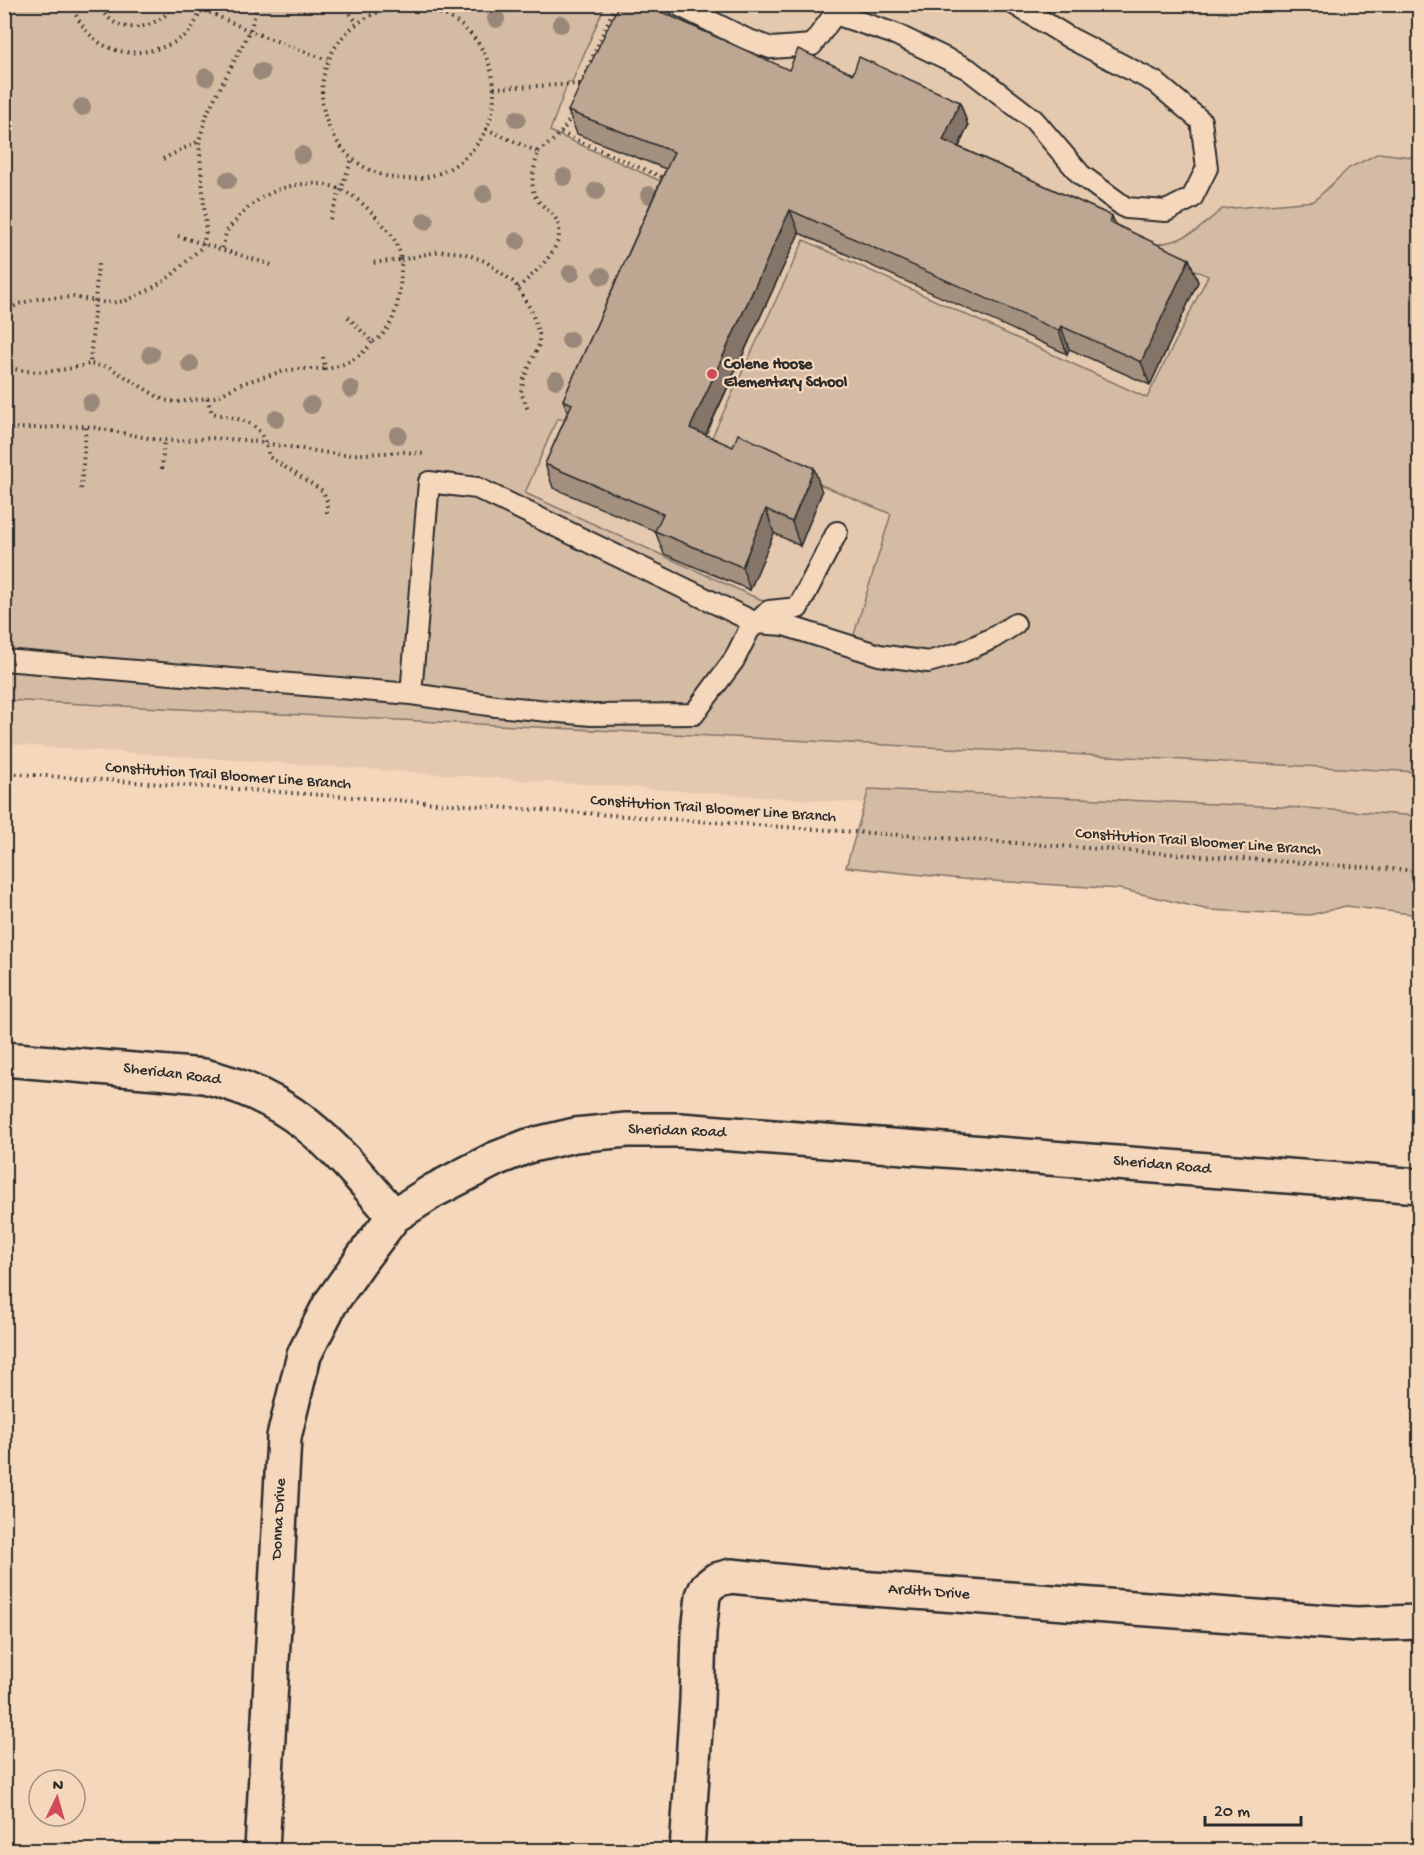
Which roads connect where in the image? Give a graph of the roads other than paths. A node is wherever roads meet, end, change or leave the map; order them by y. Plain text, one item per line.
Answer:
1 (676, 4) edge
2 (1014, 4) edge
3 (838, 9) edge
4 (837, 532) dead end
5 (756, 623) junction
6 (1015, 624) dead end
7 (4, 660) edge
8 (411, 694) junction
9 (4, 1059) edge
10 (1419, 1186) edge
11 (394, 1216) junction
12 (1419, 1622) edge
13 (261, 1851) edge
14 (687, 1851) edge

1 - 3 lane
2 - 3 lane
4 - 5 lane
5 - 6 lane
5 - 8 lane
5 - 8 lane
7 - 8 lane
9 - 11 street, Sheridan Road
10 - 11 street, Sheridan Road
11 - 13 street, Donna Drive
12 - 14 street, Ardith Drive

